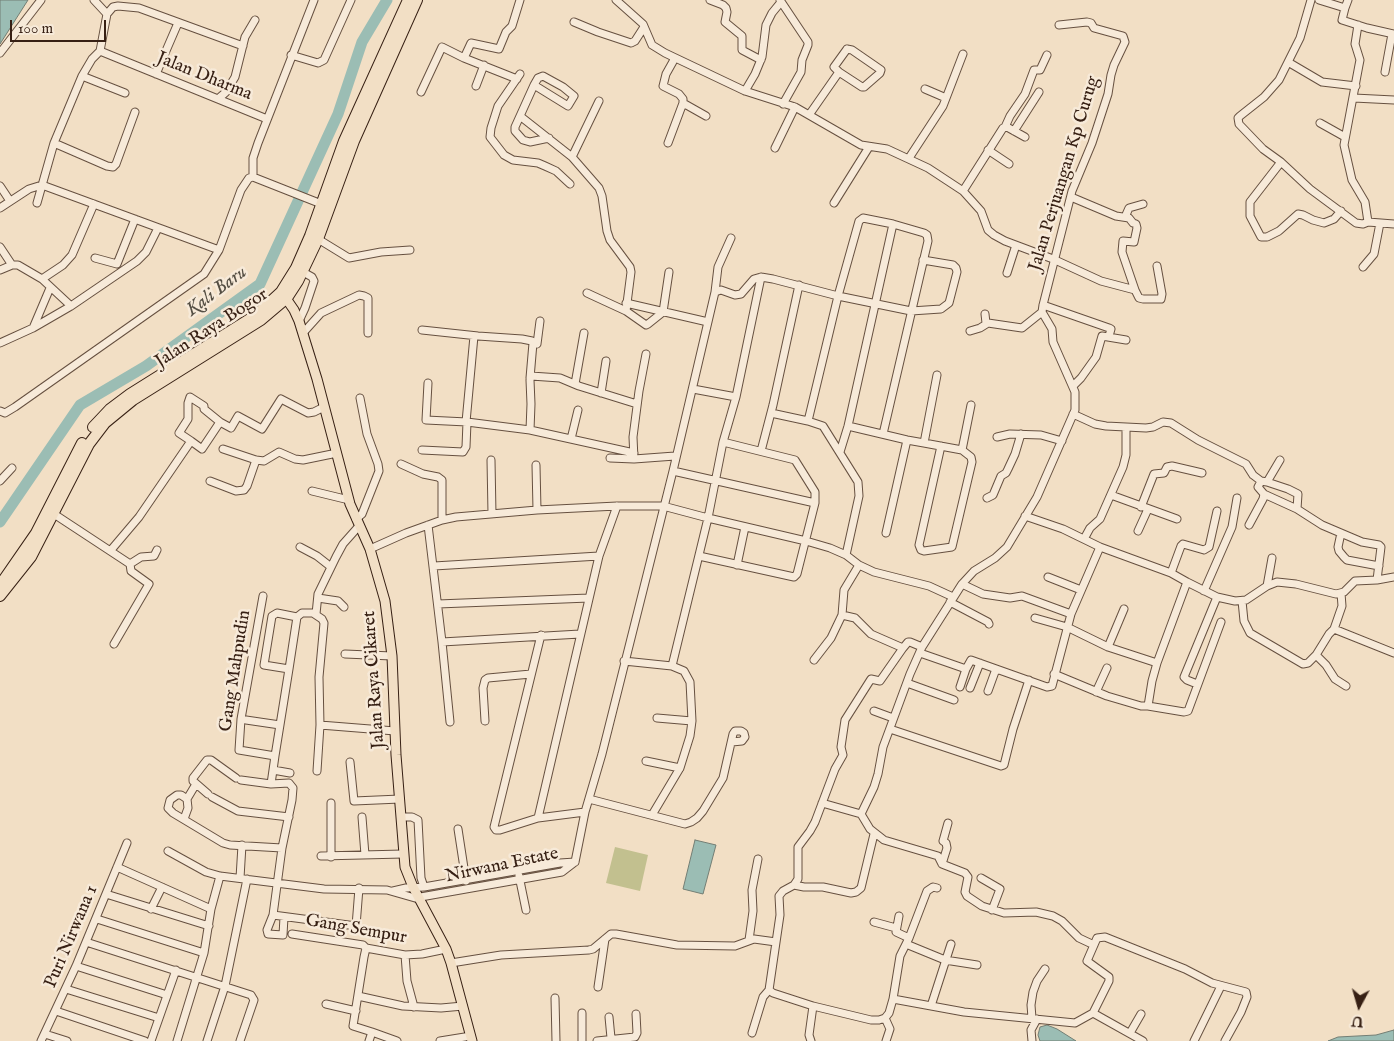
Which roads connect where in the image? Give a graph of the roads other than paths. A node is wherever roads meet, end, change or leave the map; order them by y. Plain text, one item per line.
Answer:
1 (41, 0) edge
2 (94, 0) edge
3 (314, 0) edge
4 (351, 0) edge
5 (408, 0) edge
6 (417, 0) edge
7 (520, 0) edge
8 (616, 0) edge
9 (710, 0) edge
10 (1311, 0) edge
11 (1319, 0) edge
12 (1348, 0) edge
13 (781, 1) edge
14 (1345, 8) junction
15 (107, 14) junction
16 (256, 20) dead end
17 (574, 22) dead end
18 (178, 23) junction
19 (1058, 25) dead end
20 (1358, 25) junction
21 (644, 27) junction
22 (1393, 34) edge
23 (243, 46) junction
24 (100, 51) junction
25 (0, 52) edge
26 (963, 54) dead end
27 (291, 55) junction
28 (1047, 55) dead end
29 (464, 58) junction
30 (675, 58) junction
31 (761, 60) junction
32 (1288, 62) junction
33 (384, 65) junction
34 (484, 65) junction
35 (839, 72) junction
36 (1385, 72) dead end
37 (156, 74) junction
38 (82, 76) junction
39 (476, 86) dead end
40 (534, 86) junction
41 (1356, 86) junction
42 (925, 89) dead end
43 (745, 91) junction
44 (421, 92) dead end
45 (1039, 92) dead end
46 (125, 94) dead end
47 (946, 98) junction
48 (1354, 98) junction
49 (218, 99) junction
50 (1394, 100) edge
51 (599, 101) dead end
52 (683, 103) junction
53 (783, 104) junction
54 (795, 107) junction
55 (135, 112) dead end
56 (808, 115) junction
57 (520, 116) junction
58 (706, 116) dead end
59 (267, 119) junction
60 (1320, 124) dead end
61 (1005, 127) junction
62 (1014, 131) junction
63 (1025, 137) dead end
64 (1345, 137) junction
65 (549, 138) junction
66 (54, 143) junction
67 (668, 143) dead end
68 (869, 147) junction
69 (775, 148) dead end
70 (988, 150) junction
71 (572, 156) junction
72 (910, 158) junction
73 (1281, 162) junction
74 (1009, 164) dead end
75 (253, 177) junction
76 (570, 184) dead end
77 (42, 185) junction
78 (0, 186) edge
79 (962, 191) junction
80 (1070, 197) junction
81 (10, 201) junction
82 (37, 203) dead end
83 (834, 203) dead end
84 (94, 204) junction
85 (1143, 204) dead end
86 (325, 205) junction
87 (0, 208) edge
88 (1341, 211) junction
89 (1125, 217) junction
90 (135, 220) junction
91 (1368, 222) junction
92 (1380, 223) junction
93 (893, 224) junction
94 (1394, 224) edge
95 (158, 228) junction
96 (731, 238) dead end
97 (318, 239) junction
98 (1016, 245) junction
99 (0, 247) edge
100 (219, 250) junction
101 (410, 250) dead end
102 (95, 258) dead end
103 (1053, 259) junction
104 (924, 260) junction
105 (12, 265) junction
106 (1157, 266) dead end
107 (1363, 267) dead end
108 (0, 270) edge
109 (302, 272) junction
110 (669, 272) dead end
111 (1006, 273) dead end
112 (761, 277) junction
113 (42, 279) junction
114 (799, 285) junction
115 (50, 288) junction
116 (1135, 290) junction
117 (715, 292) junction
118 (587, 293) dead end
119 (284, 295) junction
120 (838, 296) junction
121 (875, 304) junction
122 (71, 306) junction
123 (626, 307) junction
124 (1043, 308) junction
125 (911, 311) junction
126 (662, 312) junction
127 (985, 314) dead end
128 (299, 321) junction
129 (540, 321) dead end
130 (708, 322) junction
131 (986, 323) junction
132 (33, 328) junction
133 (422, 330) dead end
134 (970, 331) dead end
135 (303, 333) junction
136 (368, 333) dead end
137 (584, 333) dead end
138 (474, 336) junction
139 (1109, 336) junction
140 (1126, 340) dead end
141 (533, 342) junction
142 (0, 343) edge
143 (646, 354) dead end
144 (606, 361) dead end
145 (937, 375) dead end
146 (530, 378) junction
147 (428, 383) dead end
148 (574, 384) junction
149 (1074, 386) junction
150 (693, 389) junction
151 (601, 393) junction
152 (736, 397) junction
153 (360, 398) dead end
154 (637, 404) junction
155 (971, 405) dead end
156 (324, 407) junction
157 (578, 410) dead end
158 (2, 414) edge
159 (771, 414) junction
160 (1073, 414) junction
161 (808, 421) junction
162 (220, 422) junction
163 (466, 422) junction
164 (848, 426) junction
165 (1126, 427) junction
166 (530, 430) junction
167 (883, 434) junction
168 (1021, 434) junction
169 (997, 437) dead end
170 (571, 439) junction
171 (907, 440) junction
172 (192, 441) junction
173 (1062, 441) junction
174 (723, 442) junction
175 (924, 443) junction
176 (941, 446) junction
177 (224, 449) dead end
178 (422, 450) dead end
179 (962, 450) junction
180 (761, 451) junction
181 (840, 452) junction
182 (337, 453) junction
183 (634, 456) junction
184 (675, 456) junction
185 (610, 458) dead end
186 (256, 460) junction
187 (491, 460) dead end
188 (1280, 460) dead end
189 (401, 464) dead end
190 (536, 465) dead end
191 (12, 468) dead end
192 (672, 471) junction
193 (1202, 473) dead end
194 (716, 480) junction
195 (0, 481) edge
196 (210, 481) dead end
197 (1264, 482) junction
198 (312, 491) dead end
199 (1264, 494) junction
200 (1111, 495) junction
201 (987, 498) dead end
202 (1237, 498) dead end
203 (349, 500) junction
204 (815, 503) junction
205 (617, 506) junction
206 (663, 506) junction
207 (1145, 508) junction
208 (1297, 509) junction
209 (537, 510) junction
210 (1217, 511) dead end
211 (54, 514) junction
212 (492, 514) junction
213 (1025, 516) junction
214 (708, 518) junction
215 (1177, 519) dead end
216 (442, 520) junction
217 (358, 522) junction
218 (428, 525) junction
219 (1249, 525) dead end
220 (745, 527) junction
221 (1138, 531) dead end
222 (886, 533) dead end
223 (1342, 534) junction
224 (1084, 539) junction
225 (806, 541) junction
226 (300, 547) dead end
227 (1100, 547) junction
228 (370, 549) junction
229 (110, 550) junction
230 (157, 550) dead end
231 (846, 555) junction
232 (599, 556) junction
233 (699, 556) junction
234 (1272, 558) dead end
235 (130, 564) junction
236 (736, 565) junction
237 (859, 565) junction
238 (434, 566) junction
239 (1379, 566) junction
240 (331, 567) junction
241 (1171, 573) junction
242 (1394, 576) edge
243 (1048, 577) dead end
244 (1377, 580) junction
245 (1186, 582) junction
246 (962, 584) junction
247 (1267, 586) junction
248 (1080, 590) junction
249 (1204, 590) junction
250 (1, 591) edge
251 (1341, 593) junction
252 (263, 596) dead end
253 (1217, 596) junction
254 (318, 598) junction
255 (589, 598) junction
256 (952, 600) junction
257 (1242, 601) junction
258 (438, 604) junction
259 (344, 607) dead end
260 (1124, 609) dead end
261 (316, 614) junction
262 (1071, 614) junction
263 (842, 615) junction
264 (297, 617) junction
265 (1035, 618) dead end
266 (1221, 622) dead end
267 (989, 624) dead end
268 (1067, 627) junction
269 (1334, 630) junction
270 (580, 634) junction
271 (541, 635) junction
272 (442, 642) junction
273 (114, 644) dead end
274 (1108, 647) junction
275 (903, 648) junction
276 (921, 650) junction
277 (1394, 653) edge
278 (345, 654) dead end
279 (1316, 655) junction
280 (392, 656) junction
281 (1192, 659) junction
282 (814, 660) dead end
283 (624, 661) junction
284 (1206, 662) junction
285 (251, 663) junction
286 (980, 663) junction
287 (1157, 663) junction
288 (264, 665) junction
289 (672, 666) junction
290 (1107, 668) dead end
291 (289, 669) junction
292 (966, 669) junction
293 (996, 669) junction
294 (531, 674) junction
295 (1054, 674) junction
296 (1028, 680) junction
297 (906, 683) junction
298 (1197, 684) junction
299 (1346, 686) dead end
300 (960, 687) dead end
301 (970, 688) dead end
302 (988, 691) dead end
303 (1096, 692) junction
304 (954, 700) dead end
305 (1148, 706) junction
306 (874, 711) dead end
307 (656, 718) dead end
308 (894, 718) junction
309 (246, 720) dead end
310 (485, 721) dead end
311 (692, 721) junction
312 (450, 722) dead end
313 (280, 725) junction
314 (320, 725) junction
315 (890, 729) junction
316 (395, 731) junction
317 (732, 742) dead end
318 (275, 756) junction
319 (646, 761) dead end
320 (350, 762) dead end
321 (680, 768) junction
322 (273, 770) junction
323 (317, 771) dead end
324 (290, 773) dead end
325 (196, 784) junction
326 (271, 784) junction
327 (187, 799) junction
328 (400, 799) junction
329 (589, 799) junction
330 (331, 803) dead end
331 (822, 803) junction
332 (585, 812) junction
333 (861, 814) junction
334 (652, 815) junction
335 (289, 817) junction
336 (362, 817) dead end
337 (401, 817) junction
338 (538, 818) junction
339 (184, 819) junction
340 (948, 823) dead end
341 (458, 829) dead end
342 (874, 834) junction
343 (127, 843) dead end
344 (242, 845) junction
345 (282, 848) junction
346 (168, 851) dead end
347 (403, 854) junction
348 (321, 856) dead end
349 (365, 856) junction
350 (331, 857) junction
351 (758, 859) dead end
352 (575, 862) junction
353 (942, 864) junction
354 (118, 867) junction
355 (518, 871) junction
356 (220, 876) junction
357 (244, 878) junction
358 (981, 878) dead end
359 (520, 879) junction
360 (466, 881) junction
361 (277, 882) junction
362 (794, 885) junction
363 (162, 887) junction
364 (412, 887) junction
365 (359, 888) junction
366 (424, 888) junction
367 (937, 888) dead end
368 (393, 891) junction
369 (106, 894) junction
370 (419, 898) junction
371 (151, 909) junction
372 (211, 909) junction
373 (526, 910) dead end
374 (992, 910) junction
375 (273, 915) junction
376 (899, 916) dead end
377 (284, 917) junction
378 (97, 919) junction
379 (874, 922) dead end
380 (209, 926) junction
381 (896, 928) junction
382 (292, 934) dead end
383 (606, 939) junction
384 (749, 940) junction
385 (907, 941) junction
386 (86, 942) junction
387 (776, 942) junction
388 (952, 944) dead end
389 (1094, 945) junction
390 (366, 948) junction
391 (446, 949) junction
392 (204, 953) junction
393 (406, 954) junction
394 (945, 960) junction
395 (451, 963) junction
396 (977, 965) dead end
397 (76, 966) junction
398 (1045, 969) dead end
399 (176, 970) junction
400 (197, 978) junction
401 (224, 986) junction
402 (1221, 986) junction
403 (598, 987) dead end
404 (66, 989) junction
405 (769, 990) junction
406 (167, 995) junction
407 (358, 996) junction
408 (555, 998) dead end
409 (893, 1000) junction
410 (326, 1004) dead end
411 (463, 1006) junction
412 (813, 1006) junction
413 (931, 1006) junction
414 (414, 1007) junction
415 (56, 1011) junction
416 (356, 1011) junction
417 (582, 1013) dead end
418 (1093, 1013) junction
419 (636, 1014) dead end
420 (1141, 1014) dead end
421 (609, 1017) dead end
422 (159, 1018) junction
423 (885, 1018) junction
424 (1034, 1018) junction
425 (372, 1032) junction
426 (752, 1033) dead end
427 (1130, 1033) junction
428 (43, 1037) edge
429 (611, 1038) junction
430 (131, 1039) edge
431 (471, 1039) edge
432 (67, 1041) edge
433 (145, 1041) edge
434 (151, 1041) edge
435 (178, 1041) edge
436 (207, 1041) edge
437 (240, 1041) edge
438 (369, 1041) edge
439 (396, 1041) edge
440 (440, 1041) edge
441 (556, 1041) edge
442 (582, 1041) edge
443 (597, 1041) edge
444 (811, 1041) edge
445 (886, 1041) edge
446 (1032, 1041) edge
447 (1143, 1041) edge
448 (1194, 1041) edge
449 (1225, 1041) edge

1 - 25 street
2 - 15 street
3 - 27 street
4 - 27 street
5 - 33 highway, Jalan Raya Bogor
6 - 33 highway, Jalan Raya Bogor
7 - 29 street
8 - 21 street
9 - 31 street
10 - 32 street
11 - 14 street
12 - 14 street
13 - 31 street
13 - 53 street
14 - 20 street
15 - 18 street
15 - 24 street
16 - 23 street
17 - 21 street
18 - 23 street
18 - 37 street
19 - 80 street, Jalan Perjuangan Kp Curug
20 - 22 street
20 - 41 street
21 - 30 street
22 - 36 street
23 - 49 street
24 - 37 street, Jalan Dharma
24 - 38 street
26 - 47 street
27 - 59 street
28 - 61 street
29 - 34 street
29 - 44 street
30 - 43 street
30 - 52 street
31 - 43 street
32 - 41 street
32 - 73 street
33 - 86 highway, Jalan Raya Bogor
34 - 39 street
34 - 76 street
35 - 35 street
35 - 56 street
37 - 49 street, Jalan Dharma
38 - 46 street
38 - 66 street
40 - 40 street
40 - 57 street
41 - 48 street
42 - 47 street
43 - 53 street
45 - 62 street
47 - 72 street
48 - 50 street
48 - 64 street
49 - 59 street, Jalan Dharma
51 - 71 street
52 - 58 street
52 - 67 street
53 - 54 street
54 - 56 street
54 - 69 street
55 - 66 street
56 - 68 street
57 - 65 street
57 - 65 street
59 - 75 street
60 - 64 street
61 - 62 street
61 - 70 street
62 - 63 street
64 - 91 street
65 - 71 street
66 - 77 street
68 - 72 street
68 - 83 street
70 - 74 street
70 - 79 street
71 - 123 street
72 - 79 street
73 - 88 street
73 - 88 street
75 - 86 street
75 - 100 street
77 - 81 street
77 - 82 street
77 - 84 street
78 - 81 street
79 - 98 street
80 - 89 street
80 - 103 street, Jalan Perjuangan Kp Curug
81 - 87 street
84 - 90 street
84 - 113 street
85 - 89 street
86 - 97 highway, Jalan Raya Bogor
86 - 119 highway, Jalan Raya Bogor
88 - 91 street
89 - 116 street
90 - 95 street
90 - 102 street
91 - 92 street
92 - 94 street
92 - 107 street
93 - 104 street
93 - 120 street
93 - 121 street
95 - 100 street
95 - 122 street
96 - 117 street
97 - 101 street
97 - 109 highway, Jalan Raya Bogor
98 - 103 street
98 - 111 street
99 - 105 street
100 - 158 street
103 - 116 street
103 - 124 street, Jalan Perjuangan Kp Curug
104 - 125 street
104 - 125 street
105 - 108 street
105 - 113 street
106 - 116 street
109 - 119 highway, Jalan Raya Bogor
109 - 128 street
110 - 126 street
112 - 114 street
112 - 117 street
112 - 152 street
113 - 115 street
114 - 120 street
114 - 159 street
115 - 122 street
115 - 132 street
117 - 130 street
118 - 123 street
119 - 128 main road, Jalan Raya Cikaret
119 - 211 highway, Jalan Raya Bogor
119 - 250 highway, Jalan Raya Bogor
120 - 121 street
120 - 161 street
121 - 125 street
121 - 164 street
122 - 132 street
123 - 126 street
123 - 126 street
124 - 131 street
124 - 139 street
124 - 149 street
125 - 167 street
126 - 130 street
127 - 131 street
128 - 135 main road, Jalan Raya Cikaret
129 - 141 street
130 - 150 street
131 - 134 street
132 - 142 street
133 - 138 street
135 - 136 street
135 - 156 main road, Jalan Raya Cikaret
137 - 148 street
138 - 141 street
138 - 163 street
139 - 140 street
139 - 149 street
141 - 146 street
143 - 154 street
144 - 151 street
145 - 175 street
146 - 148 street
146 - 166 street
147 - 163 street
148 - 151 street
149 - 160 street
150 - 152 street
150 - 184 street
151 - 154 street
152 - 174 street
153 - 217 street
154 - 183 street
155 - 179 street
156 - 162 street
156 - 182 main road, Jalan Raya Cikaret
157 - 170 street
159 - 161 street
159 - 180 street
160 - 165 street
160 - 173 street
161 - 181 street
162 - 172 street
162 - 172 street
163 - 166 street
163 - 178 street
164 - 167 street
164 - 181 street
165 - 197 street
165 - 200 street
166 - 170 street
167 - 171 street
168 - 169 street
168 - 173 street
168 - 201 street
170 - 183 street
171 - 175 street
171 - 222 street
172 - 229 street
173 - 213 street
174 - 180 street
174 - 194 street
175 - 176 street
176 - 179 street
176 - 179 street
177 - 186 street
180 - 204 street
181 - 231 street
182 - 186 street
182 - 203 main road, Jalan Raya Cikaret
183 - 184 street
183 - 185 street
184 - 192 street
186 - 196 street
187 - 212 street
188 - 197 street
189 - 216 street
190 - 209 street
191 - 195 street
192 - 194 street
192 - 206 street
193 - 207 street
194 - 204 street
194 - 214 street
197 - 199 street
197 - 208 street
198 - 203 street
199 - 208 street
199 - 219 street
200 - 207 street
200 - 224 street
202 - 249 street
203 - 217 main road, Jalan Raya Cikaret
204 - 225 street
205 - 206 street
205 - 209 street
205 - 232 street
206 - 214 street
206 - 283 street
207 - 215 street
207 - 221 street
208 - 223 street
209 - 212 street
210 - 241 street
211 - 229 street
211 - 250 highway, Jalan Raya Bogor
212 - 216 street
213 - 224 street
213 - 246 street
214 - 220 street
214 - 233 street
216 - 218 street
217 - 228 main road, Jalan Raya Cikaret
217 - 240 street
218 - 228 street
218 - 238 street
220 - 225 street
220 - 236 street
223 - 239 street
223 - 239 street
224 - 227 street
225 - 231 street
225 - 236 street
226 - 240 street
227 - 241 street
227 - 248 street
228 - 280 main road, Jalan Raya Cikaret
229 - 235 street
230 - 235 street
231 - 237 street
232 - 238 street
232 - 255 street
233 - 236 street
233 - 289 street
234 - 247 street
235 - 273 street
237 - 256 street
237 - 263 street
238 - 258 street
239 - 244 street
240 - 254 street
241 - 245 street
242 - 244 street
243 - 248 street
244 - 251 street
245 - 249 street
245 - 287 street
246 - 256 street
246 - 262 street
247 - 251 street
247 - 257 street
248 - 262 street
249 - 253 street
251 - 269 street
252 - 285 street, Gang Mahpudin
253 - 257 street
253 - 281 street
254 - 259 street
254 - 261 street
255 - 258 street
255 - 270 street
256 - 267 street
256 - 276 street
257 - 279 street
258 - 272 street
260 - 274 street
261 - 264 street
261 - 314 street
262 - 268 street
263 - 275 street
263 - 282 street
264 - 288 street
264 - 291 street
265 - 268 street
266 - 284 street
268 - 274 street
268 - 295 street
269 - 277 street
269 - 279 street
270 - 271 street
270 - 338 street
271 - 272 street
271 - 294 street
272 - 312 street
274 - 287 street
275 - 276 street
275 - 331 street
276 - 292 street
276 - 297 street
278 - 280 street
279 - 299 street
280 - 316 main road, Jalan Raya Cikaret
281 - 284 street
281 - 298 street
283 - 289 street
283 - 329 street
284 - 298 street
285 - 288 street
285 - 318 street, Gang Mahpudin
286 - 292 street
286 - 293 street
286 - 301 street
287 - 305 street
288 - 291 street
289 - 311 street
290 - 303 street
291 - 313 street
292 - 300 street
293 - 296 street
293 - 302 street
294 - 310 street
294 - 338 street
295 - 296 street
295 - 303 street
296 - 315 street
297 - 304 street
297 - 308 street
298 - 305 street
303 - 305 street
306 - 308 street
307 - 311 street
308 - 315 street
309 - 313 street
311 - 321 street
313 - 318 street
314 - 316 street
314 - 323 street
315 - 333 street
316 - 328 main road, Jalan Raya Cikaret
317 - 334 street
318 - 322 street
319 - 321 street
320 - 328 street
321 - 334 street
322 - 324 street
322 - 326 street
325 - 326 street
325 - 327 street
325 - 335 street
326 - 335 street
327 - 339 street
327 - 339 street
328 - 337 main road, Jalan Raya Cikaret
329 - 332 street
329 - 334 street
330 - 350 street
331 - 333 street
331 - 362 street
332 - 338 street
332 - 352 street
333 - 342 street
335 - 345 street
336 - 349 street
337 - 347 main road, Jalan Raya Cikaret
337 - 366 street
339 - 344 street
340 - 353 street
341 - 360 street
342 - 353 street
342 - 362 street
343 - 354 street, Puri Nirwana 1
344 - 345 street
344 - 357 street
345 - 361 street
346 - 356 street
347 - 349 street
347 - 364 main road, Jalan Raya Cikaret
348 - 350 street
349 - 350 street
351 - 384 street
352 - 355 street, Nirwana Estate
352 - 359 street, Nirwana Estate
353 - 374 street
354 - 363 street
354 - 369 street, Puri Nirwana 1
355 - 359 street
355 - 360 street, Nirwana Estate
356 - 357 street
356 - 372 street
357 - 361 street
357 - 401 street
358 - 374 street
359 - 370 street, Nirwana Estate
359 - 373 street
360 - 366 street, Nirwana Estate
361 - 365 street
361 - 375 street
362 - 387 street
363 - 371 street
363 - 372 street
364 - 366 street, Nirwana Estate
364 - 368 street
364 - 370 main road, Jalan Raya Cikaret
365 - 368 street
365 - 377 street
367 - 385 street
368 - 370 street
369 - 371 street
369 - 378 street, Puri Nirwana 1
370 - 391 main road, Jalan Raya Cikaret
371 - 380 street
372 - 380 street
374 - 389 street
375 - 377 street
375 - 377 street
376 - 381 street
378 - 386 street, Puri Nirwana 1
378 - 392 street
379 - 381 street
380 - 392 street
381 - 385 street
382 - 390 street, Gang Sempur
383 - 384 street
383 - 395 street
383 - 403 street
384 - 387 street
385 - 394 street
385 - 409 street
386 - 397 street, Puri Nirwana 1
386 - 399 street
387 - 405 street
388 - 394 street
389 - 402 street
389 - 418 street
390 - 393 street, Gang Sempur
390 - 407 street
391 - 393 street, Gang Sempur
391 - 395 main road, Jalan Raya Cikaret
392 - 400 street
393 - 414 street
394 - 396 street
394 - 413 street
395 - 411 main road, Jalan Raya Cikaret
397 - 404 street, Puri Nirwana 1
397 - 406 street
398 - 424 street
399 - 400 street
399 - 406 street
400 - 401 street
400 - 435 street
401 - 436 street
401 - 437 street
402 - 448 street
402 - 449 street
404 - 415 street, Puri Nirwana 1
404 - 422 street
405 - 412 street
405 - 426 street
406 - 422 street
407 - 414 street
407 - 416 street
408 - 441 street
409 - 413 street
409 - 423 street
410 - 416 street
411 - 414 street
411 - 431 main road, Jalan Raya Cikaret
412 - 423 street
412 - 444 street
413 - 424 street
415 - 428 street, Puri Nirwana 1
415 - 430 street
416 - 425 street
417 - 442 street
418 - 424 street
418 - 427 street
419 - 429 street
420 - 427 street
421 - 429 street
422 - 434 street
423 - 445 street
424 - 446 street
425 - 438 street
425 - 439 street
427 - 447 street
428 - 432 street
429 - 443 street
430 - 433 street
431 - 440 street

